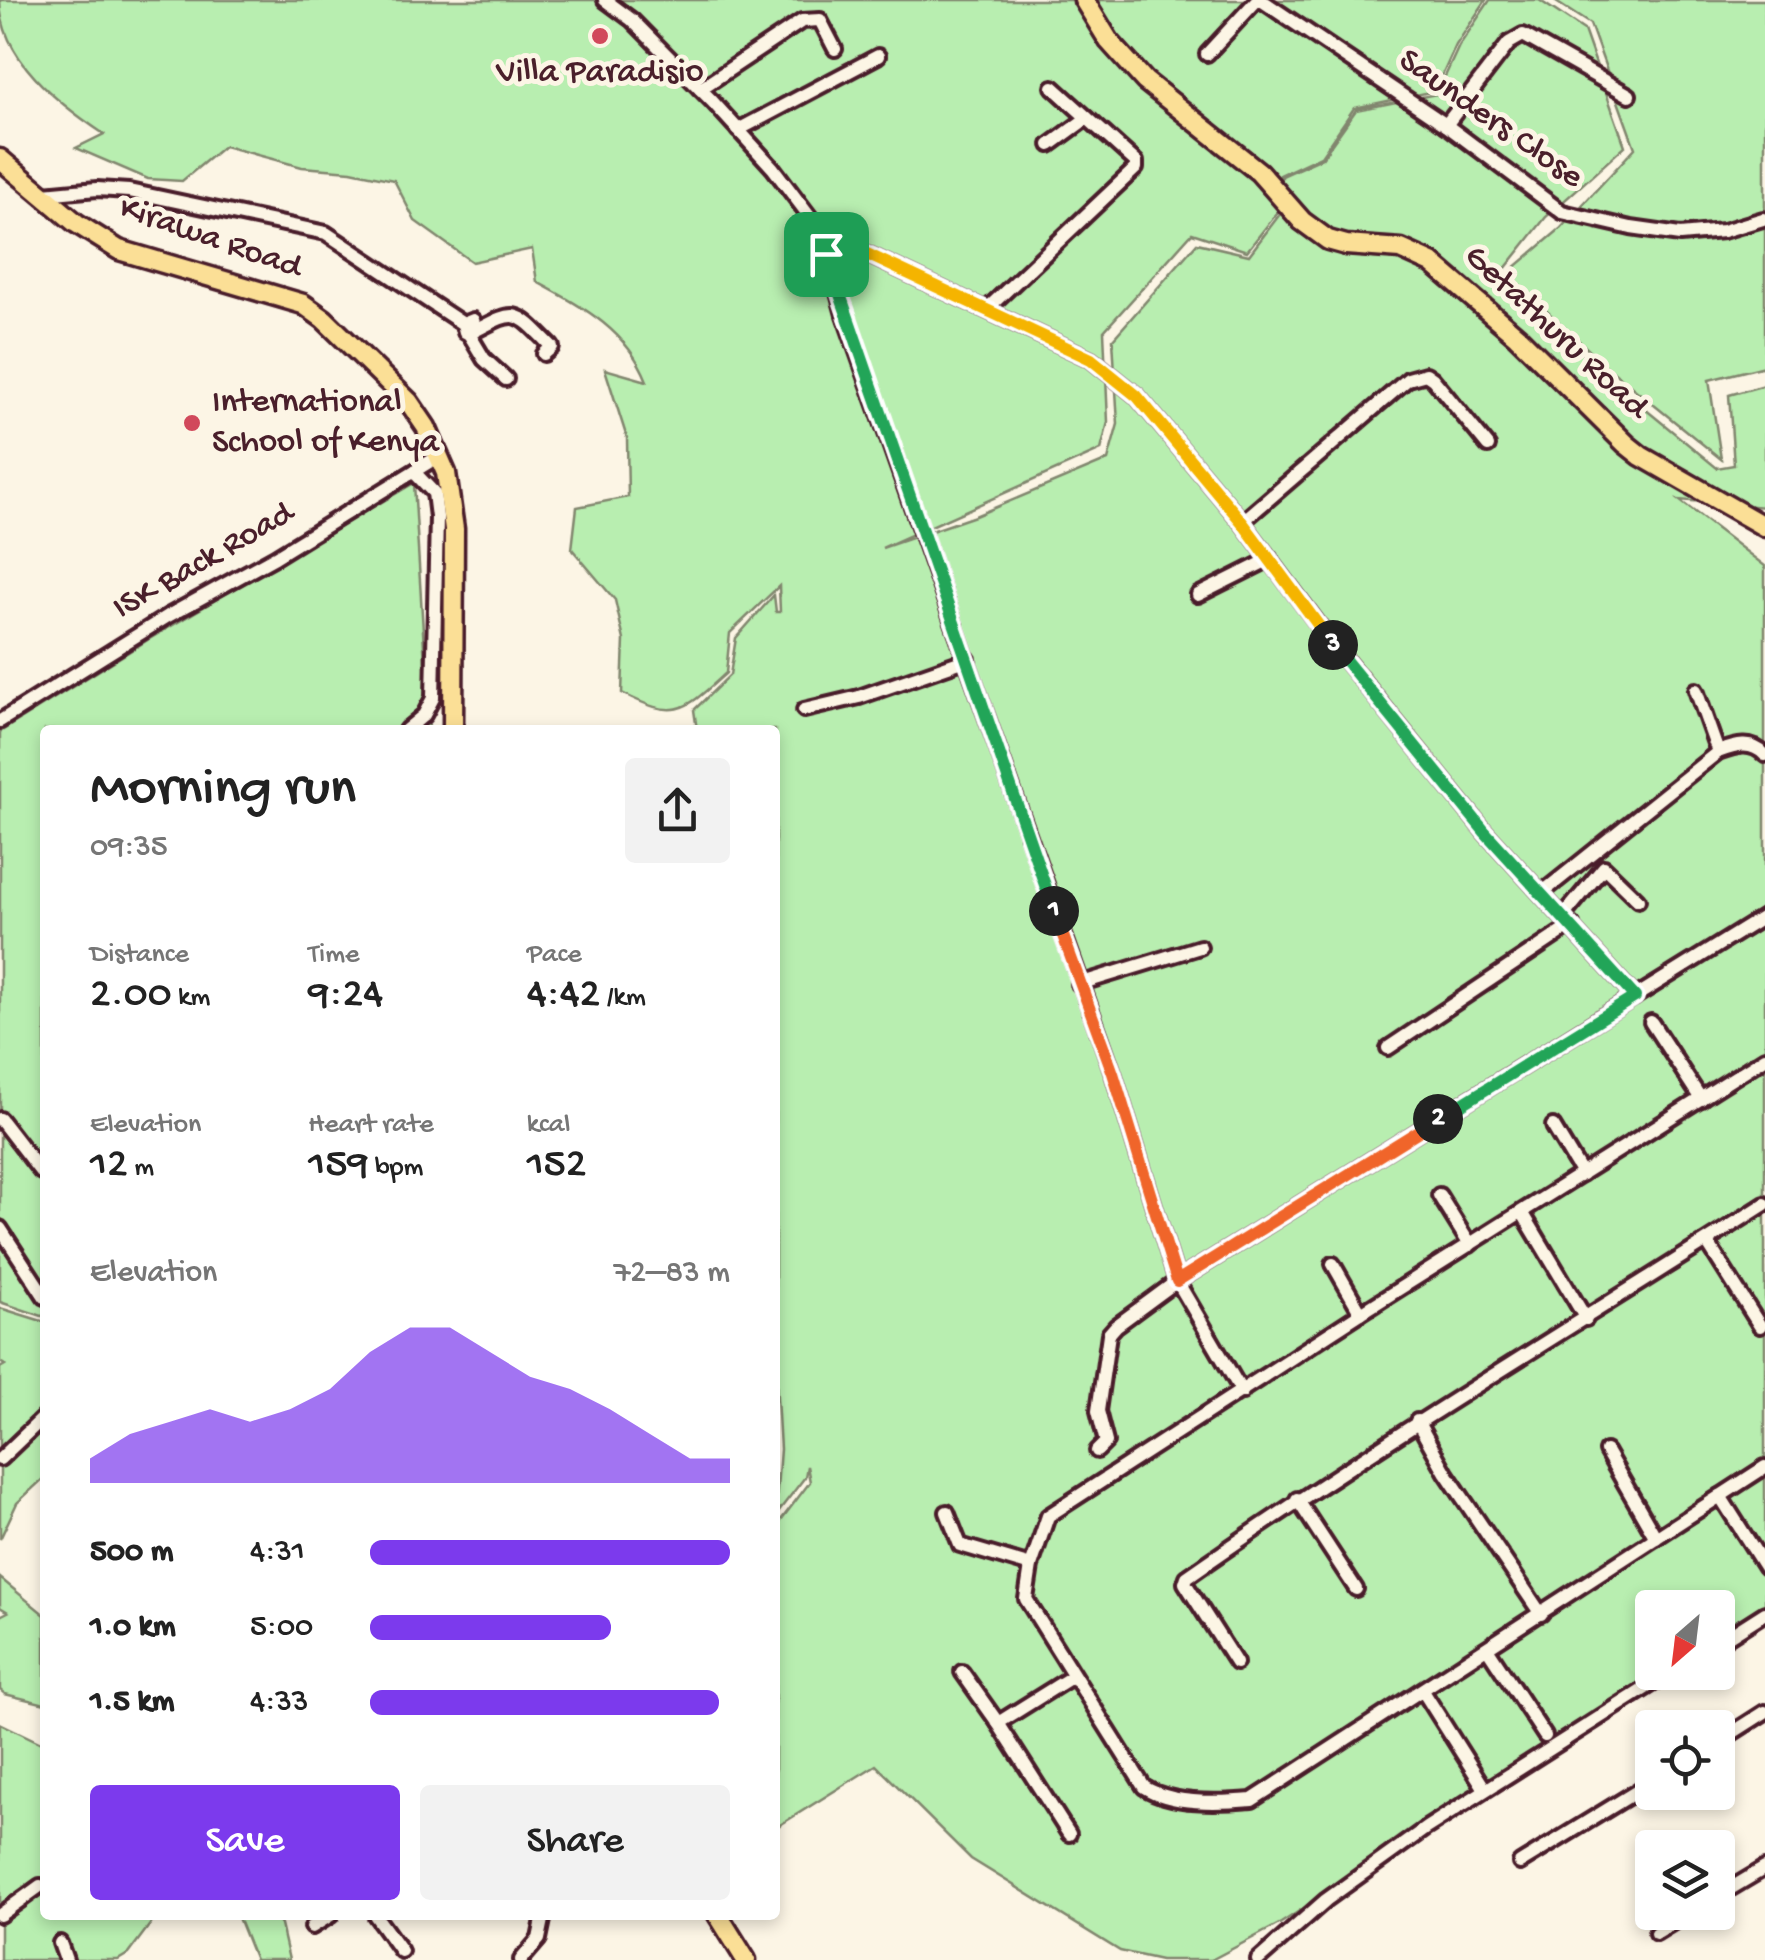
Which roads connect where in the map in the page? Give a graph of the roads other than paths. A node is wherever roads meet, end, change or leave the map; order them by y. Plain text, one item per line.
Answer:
1 (605, 0) edge
2 (1084, 0) edge
3 (1259, 0) edge
4 (835, 49) dead end
5 (1207, 54) dead end
6 (878, 56) dead end
7 (1054, 87) dead end
8 (700, 89) junction
9 (1630, 95) dead end
10 (1087, 118) junction
11 (1446, 125) junction
12 (738, 130) junction
13 (1050, 145) dead end
14 (0, 159) edge
15 (44, 194) junction
16 (1763, 219) edge
17 (822, 233) junction
18 (988, 308) junction
19 (470, 329) junction
20 (544, 354) dead end
21 (506, 379) dead end
22 (1488, 446) dead end
23 (439, 456) junction
24 (414, 472) junction
25 (1242, 522) junction
26 (1765, 527) edge
27 (1270, 559) junction
28 (1198, 594) dead end
29 (968, 659) junction
30 (1696, 690) dead end
31 (804, 710) dead end
32 (0, 721) edge
33 (412, 725) edge
34 (454, 725) edge
35 (1718, 752) junction
36 (1765, 755) edge
37 (1543, 892) junction
38 (1638, 900) dead end
39 (1765, 916) edge
40 (1568, 920) junction
41 (1200, 947) dead end
42 (1080, 984) junction
43 (1635, 997) junction
44 (1651, 1022) dead end
45 (1388, 1048) dead end
46 (1765, 1058) edge
47 (1701, 1099) junction
48 (0, 1119) edge
49 (1553, 1126) dead end
50 (40, 1171) edge
51 (1582, 1174) junction
52 (1440, 1194) dead end
53 (1765, 1204) edge
54 (1522, 1212) junction
55 (0, 1228) edge
56 (1706, 1242) junction
57 (1470, 1244) junction
58 (1333, 1264) dead end
59 (1177, 1281) junction
60 (40, 1289) edge
61 (1361, 1313) junction
62 (1586, 1319) junction
63 (1760, 1326) dead end
64 (1242, 1392) junction
65 (40, 1421) edge
66 (1417, 1421) junction
67 (1097, 1450) dead end
68 (1606, 1451) dead end
69 (0, 1459) edge
70 (1765, 1468) edge
71 (1720, 1496) junction
72 (1298, 1499) junction
73 (947, 1512) dead end
74 (1656, 1538) junction
75 (1031, 1566) junction
76 (1765, 1567) edge
77 (1356, 1589) dead end
78 (1765, 1613) edge
79 (1541, 1614) junction
80 (1735, 1632) edge
81 (1487, 1648) junction
82 (1236, 1663) dead end
83 (962, 1672) dead end
84 (1073, 1676) junction
85 (1423, 1690) junction
86 (1643, 1690) edge
87 (1765, 1712) edge
88 (998, 1723) junction
89 (1735, 1731) edge
90 (1545, 1736) dead end
91 (1483, 1786) dead end
92 (1635, 1792) edge
93 (1069, 1834) dead end
94 (1520, 1863) dead end
95 (1765, 1868) edge
96 (40, 1886) dead end
97 (1735, 1886) edge
98 (0, 1914) edge
99 (322, 1920) edge
100 (379, 1920) edge
101 (543, 1920) edge
102 (721, 1920) edge
103 (312, 1926) dead end
104 (1661, 1930) edge
105 (1656, 1933) dead end
106 (60, 1942) dead end
107 (401, 1951) dead end
108 (66, 1960) edge
109 (522, 1960) edge
110 (746, 1960) edge
111 (1258, 1960) edge

1 - 8 street
2 - 26 main road, Getathuru Road
3 - 5 street
3 - 11 street, Saunders Close
4 - 8 street
6 - 12 street
7 - 10 street
8 - 12 street
9 - 11 street
10 - 13 street
10 - 18 street
11 - 16 street, Saunders Close
12 - 17 street
14 - 15 main road, Kirawa Road
15 - 19 street
15 - 23 main road, Kirawa Road
17 - 18 street
17 - 29 street
18 - 25 street
19 - 20 street
19 - 21 street
22 - 25 street
23 - 24 street, ISK Back Road
23 - 34 main road, Kirawa Road
24 - 32 street, ISK Back Road
24 - 33 street
25 - 27 street
27 - 28 street
27 - 37 street
29 - 31 street
29 - 42 street
30 - 35 street
35 - 36 street
35 - 37 street
37 - 40 street
38 - 40 street
39 - 43 street
40 - 43 street
40 - 45 street
41 - 42 street
42 - 59 street
43 - 59 street
44 - 47 street
46 - 47 street
47 - 51 street
48 - 50 street
49 - 51 street
51 - 54 street
52 - 57 street
53 - 56 street
54 - 57 street
54 - 62 street
55 - 60 street
56 - 62 street
56 - 63 street
57 - 61 street
58 - 61 street
59 - 64 street
59 - 67 street
61 - 64 street
62 - 66 street
64 - 75 street
65 - 69 street
66 - 72 street
66 - 79 street
68 - 74 street
70 - 71 street
71 - 74 street
71 - 76 street
72 - 77 street
72 - 82 street
73 - 75 street
74 - 79 street
75 - 84 street
78 - 80 street
79 - 81 street
81 - 85 street
81 - 90 street
83 - 88 street
84 - 85 street
84 - 88 street
85 - 91 street
86 - 111 street
87 - 89 street
88 - 93 street
92 - 94 street
95 - 97 street
96 - 98 street
99 - 103 street
100 - 107 street
101 - 109 street
102 - 110 main road
104 - 105 street
106 - 108 street

